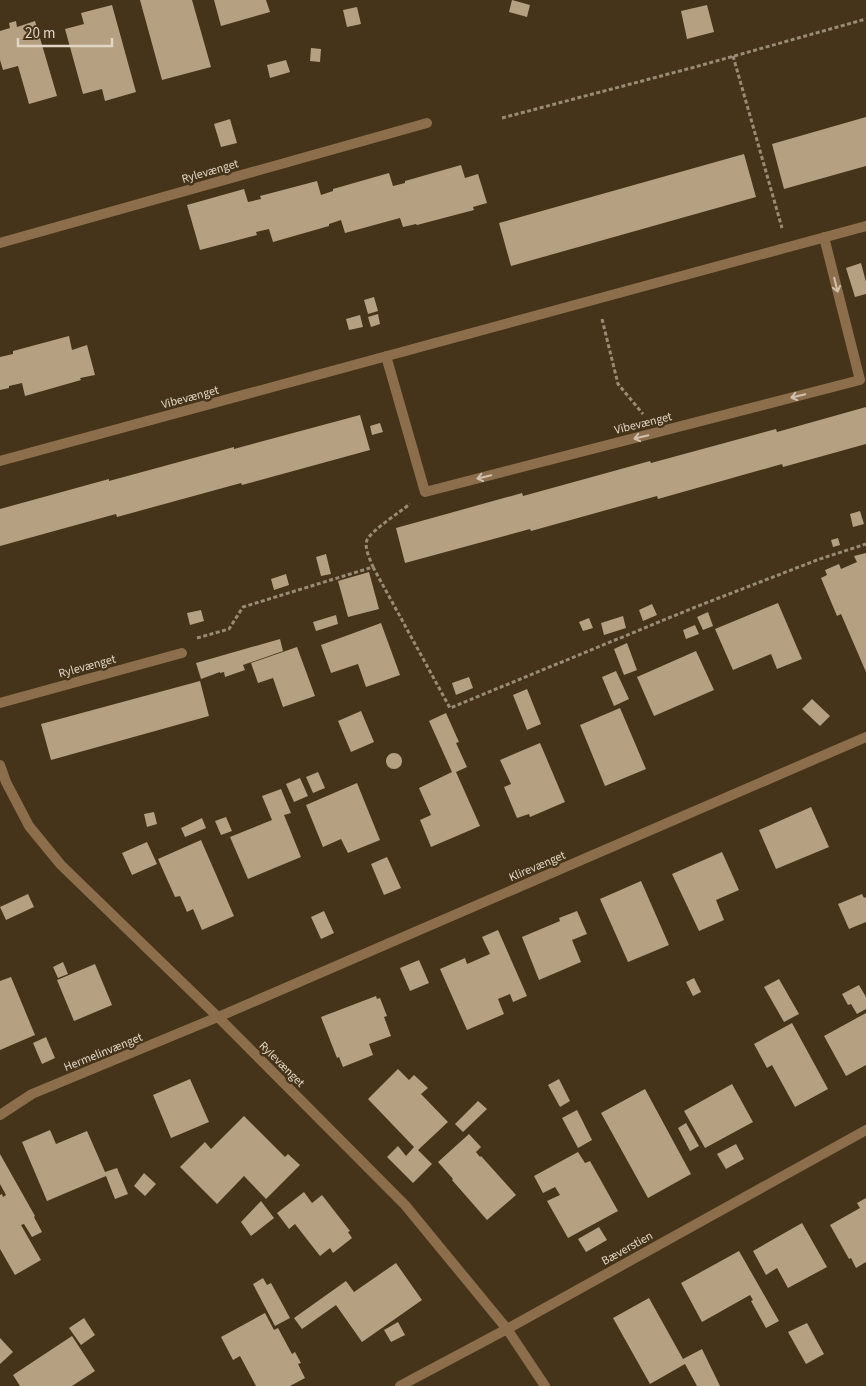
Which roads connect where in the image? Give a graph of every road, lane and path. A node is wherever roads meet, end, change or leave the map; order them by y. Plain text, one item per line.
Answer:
1 (866, 19) edge
2 (733, 56) junction
3 (502, 118) dead end
4 (427, 123) dead end
5 (866, 226) edge
6 (824, 237) junction
7 (0, 243) edge
8 (787, 247) junction
9 (596, 299) junction
10 (386, 356) junction
11 (658, 432) junction
12 (0, 461) edge
13 (425, 492) junction
14 (866, 544) edge
15 (373, 567) junction
16 (182, 653) joint
17 (0, 703) edge
18 (866, 737) edge
19 (0, 765) edge
20 (218, 1017) junction
21 (0, 1115) edge
22 (866, 1130) edge
23 (507, 1329) junction
24 (400, 1386) edge
25 (545, 1386) edge

1 - 2 path
2 - 3 path
2 - 8 path
4 - 7 street, Rylevænget
5 - 6 street, Vibevænget
6 - 8 street, Vibevænget
6 -> 11 street, Vibevænget
8 - 9 street, Vibevænget
9 - 10 street, Vibevænget
9 - 11 path
10 - 12 street, Vibevænget
10 - 13 street
11 -> 13 street, Vibevænget
13 - 15 path
14 - 15 path
15 - 16 path
16 - 17 street, Rylevænget
18 - 20 street, Klirevænget
19 - 20 street, Rylevænget
20 - 21 street, Hermelinvænget
20 - 23 street, Rylevænget
22 - 23 street, Bæverstien
23 - 24 street, Bæverstien
23 - 25 street, Rylevænget

